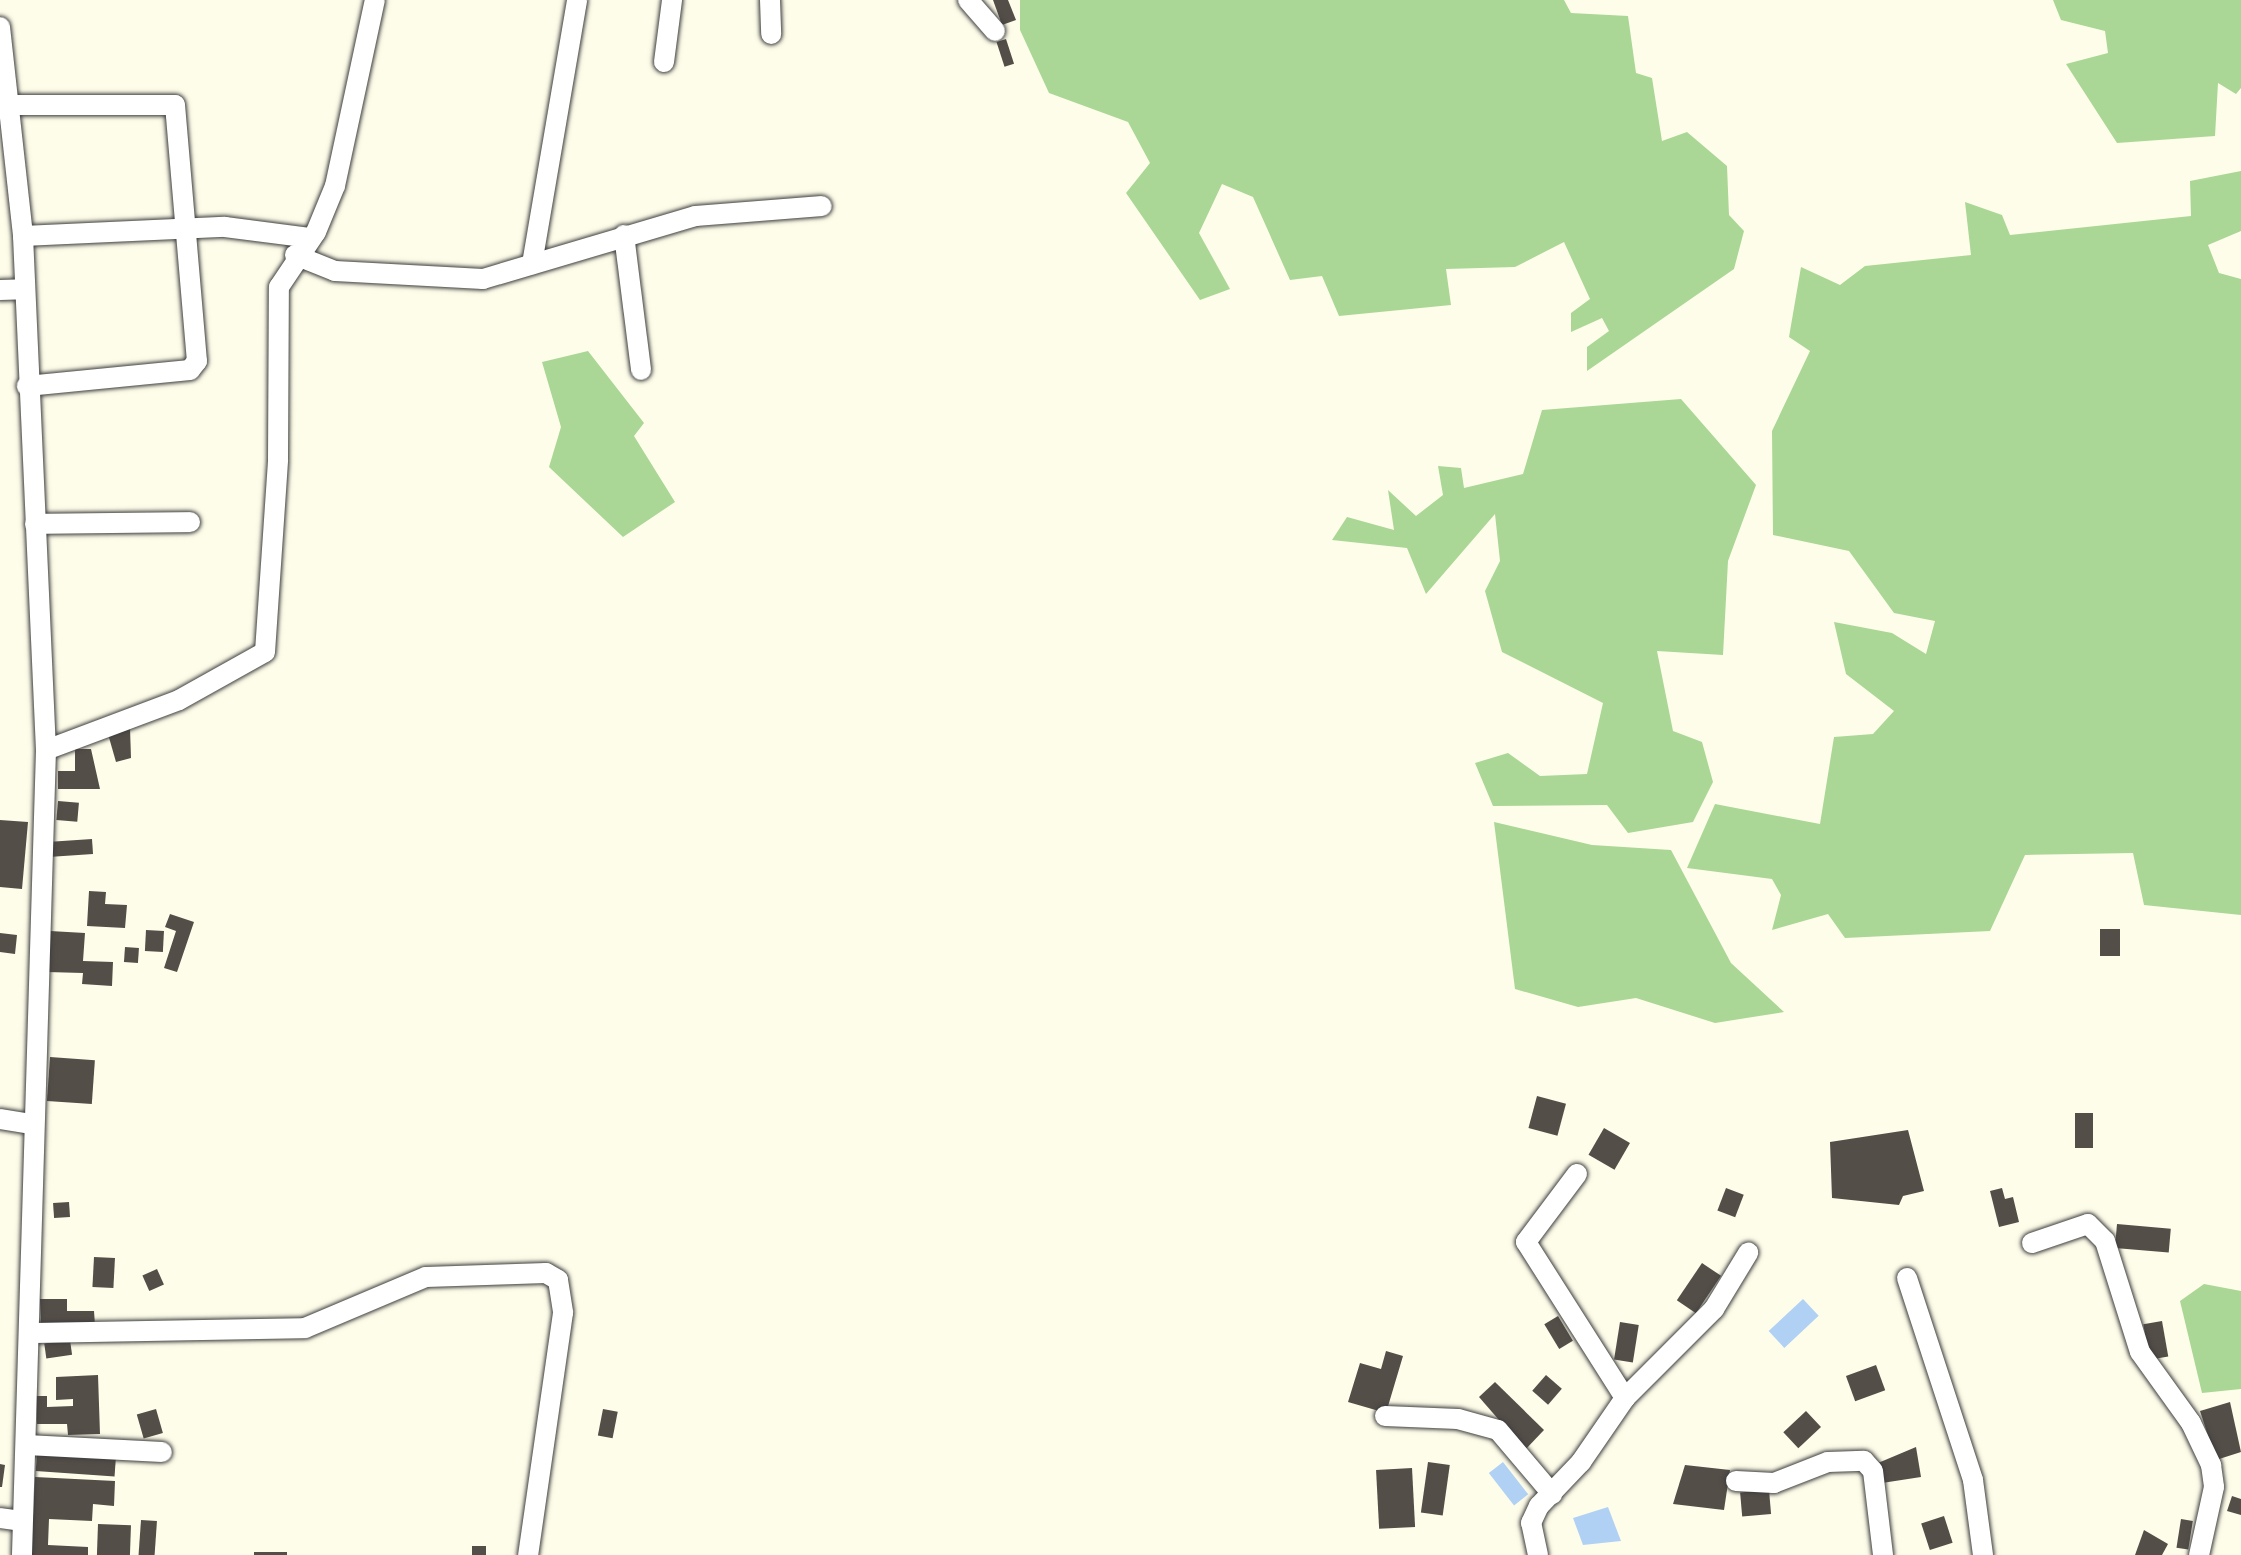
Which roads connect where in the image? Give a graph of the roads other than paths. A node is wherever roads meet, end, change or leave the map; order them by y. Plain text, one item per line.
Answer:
1 (375, 0) edge
2 (577, 0) edge
3 (672, 0) edge
4 (770, 0) edge
5 (968, 0) edge
6 (0, 27) edge
7 (995, 31) dead end
8 (771, 34) dead end
9 (664, 62) dead end
10 (10, 105) junction
11 (822, 206) dead end
12 (185, 228) junction
13 (624, 235) junction
14 (23, 236) junction
15 (311, 238) junction
16 (295, 255) junction
17 (532, 264) junction
18 (24, 289) junction
19 (0, 290) edge
20 (641, 370) dead end
21 (27, 386) junction
22 (190, 522) dead end
23 (35, 524) junction
24 (46, 750) junction
25 (0, 1119) edge
26 (30, 1124) junction
27 (1577, 1174) dead end
28 (2032, 1243) dead end
29 (1748, 1253) dead end
30 (1907, 1278) dead end
31 (30, 1333) junction
32 (1625, 1398) junction
33 (1385, 1416) dead end
34 (27, 1445) junction
35 (162, 1452) dead end
36 (1736, 1481) dead end
37 (1552, 1494) junction
38 (0, 1518) edge
39 (22, 1521) junction
40 (22, 1555) edge
41 (528, 1555) edge
42 (1538, 1555) edge
43 (1883, 1555) edge
44 (1983, 1555) edge
45 (2199, 1555) edge

1 - 15 street
2 - 17 street
3 - 9 street
4 - 8 street
5 - 7 street
6 - 10 street
10 - 12 street
10 - 14 street
11 - 13 street
12 - 14 street
12 - 15 street
12 - 21 street
13 - 17 street
13 - 20 street
14 - 18 street
15 - 16 street
16 - 17 street
16 - 24 street
18 - 19 street
18 - 21 street
21 - 23 street
22 - 23 street
23 - 24 street
24 - 26 street
25 - 26 street
26 - 31 street
27 - 32 street
28 - 45 street
29 - 32 street
30 - 44 street
31 - 34 street
31 - 41 street
32 - 37 street
33 - 37 street
34 - 35 street
34 - 39 street
36 - 43 street
37 - 42 street
38 - 39 street
39 - 40 street

